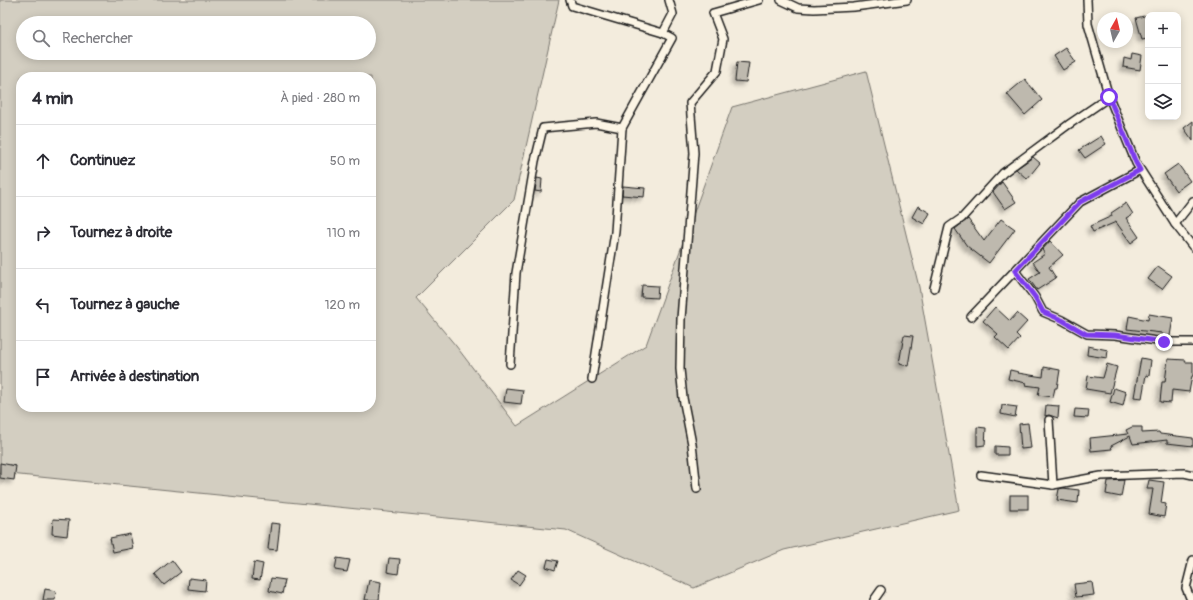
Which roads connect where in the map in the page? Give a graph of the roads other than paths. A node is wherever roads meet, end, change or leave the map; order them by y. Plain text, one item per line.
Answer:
1 (570, 0) edge
2 (669, 0) edge
3 (759, 0) edge
4 (781, 0) edge
5 (906, 0) edge
6 (1087, 0) edge
7 (662, 33) junction
8 (1109, 97) junction
9 (622, 128) junction
10 (1140, 170) junction
11 (1193, 201) edge
12 (1175, 224) junction
13 (1193, 247) edge
14 (1015, 271) junction
15 (934, 288) dead end
16 (971, 317) dead end
17 (1193, 342) edge
18 (510, 364) dead end
19 (592, 379) dead end
20 (1049, 420) dead end
21 (982, 475) dead end
22 (1193, 475) edge
23 (1053, 485) junction
24 (697, 489) dead end
25 (1193, 560) edge
26 (881, 590) dead end
27 (874, 600) edge
28 (1191, 600) edge

1 - 7 street
2 - 7 street
3 - 24 street
4 - 5 street
6 - 8 street
7 - 9 street
8 - 10 street
8 - 15 street
9 - 18 street
9 - 19 street
10 - 12 street
10 - 14 street
11 - 12 street
12 - 13 street
14 - 16 street
14 - 17 street
20 - 23 street
21 - 23 street
22 - 23 street
25 - 28 street
26 - 27 street

